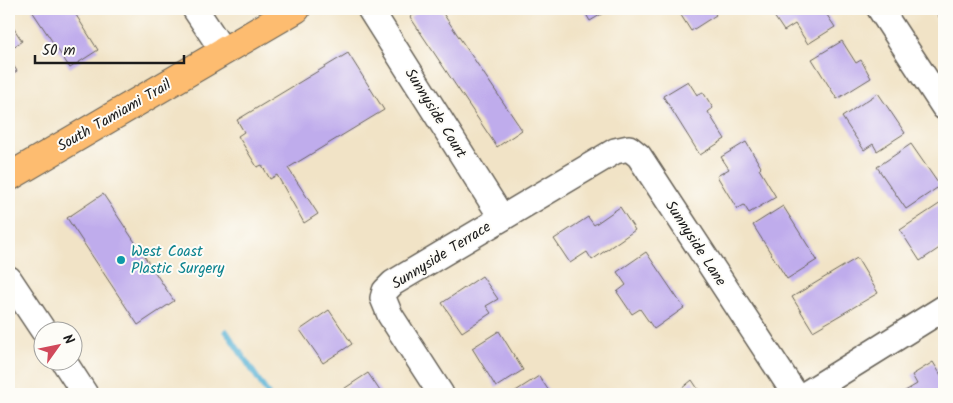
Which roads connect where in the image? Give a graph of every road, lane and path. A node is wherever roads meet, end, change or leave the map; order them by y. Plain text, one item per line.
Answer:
1 (195, 9) edge
2 (296, 9) edge
3 (370, 9) edge
4 (880, 9) edge
5 (223, 51) junction
6 (944, 107) edge
7 (9, 177) edge
8 (572, 177) joint
9 (502, 218) junction
10 (9, 279) edge
11 (944, 308) edge
12 (36, 320) edge
13 (69, 370) edge
14 (440, 392) edge
15 (85, 394) edge
16 (795, 394) edge
17 (806, 394) edge

1 - 5 street
2 - 5 main road, South Tamiami Trail
3 - 9 street, Sunnyside Court
4 - 6 street
5 - 7 main road, South Tamiami Trail
8 - 9 street, Sunnyside Terrace
8 - 16 street, Sunnyside Lane
9 - 14 street, Sunnyside Terrace
10 - 12 street
11 - 17 street
13 - 15 street

